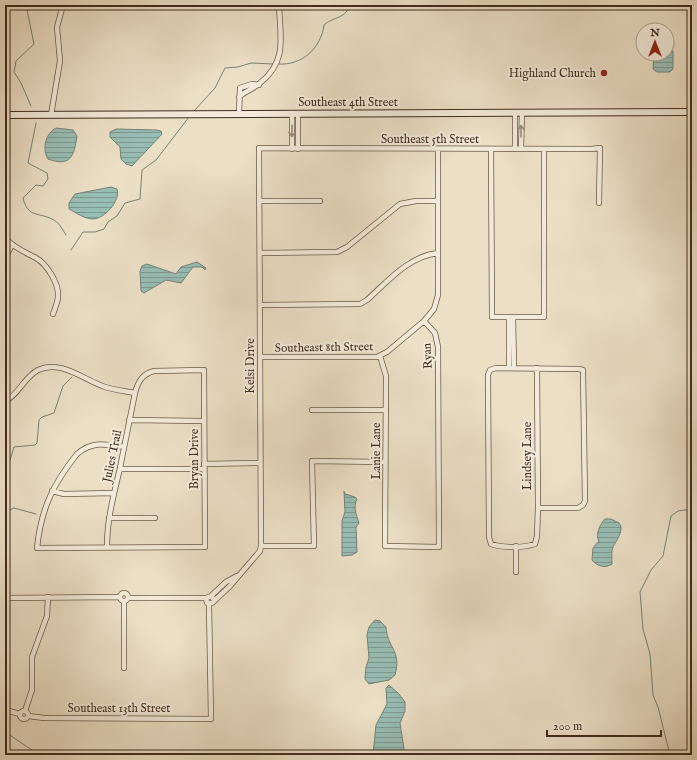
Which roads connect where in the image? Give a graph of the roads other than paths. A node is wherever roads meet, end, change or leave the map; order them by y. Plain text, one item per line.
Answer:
1 (63, 5) edge
2 (279, 5) edge
3 (692, 112) edge
4 (239, 113) junction
5 (518, 113) junction
6 (295, 114) junction
7 (5, 115) edge
8 (51, 115) junction
9 (259, 148) joint
10 (292, 149) junction
11 (298, 149) junction
12 (438, 149) junction
13 (491, 149) junction
14 (515, 149) junction
15 (521, 149) junction
16 (544, 149) junction
17 (260, 201) junction
18 (320, 201) dead end
19 (438, 201) junction
20 (599, 203) dead end
21 (5, 238) edge
22 (12, 244) junction
23 (260, 253) junction
24 (438, 253) junction
25 (5, 258) edge
26 (260, 305) junction
27 (53, 314) dead end
28 (511, 317) junction
29 (424, 321) junction
30 (380, 356) junction
31 (260, 357) junction
32 (511, 368) junction
33 (537, 368) junction
34 (204, 370) joint
35 (135, 393) junction
36 (5, 401) edge
37 (312, 410) dead end
38 (386, 410) junction
39 (129, 420) junction
40 (204, 421) junction
41 (124, 447) junction
42 (385, 462) junction
43 (260, 463) junction
44 (204, 464) junction
45 (120, 469) junction
46 (204, 469) junction
47 (52, 491) junction
48 (114, 493) junction
49 (538, 508) junction
50 (109, 518) junction
51 (155, 518) dead end
52 (107, 546) junction
53 (261, 546) junction
54 (385, 546) joint
55 (516, 546) junction
56 (516, 572) dead end
57 (238, 575) junction
58 (208, 597) junction
59 (5, 598) edge
60 (48, 598) junction
61 (126, 600) junction
62 (214, 601) junction
63 (209, 604) junction
64 (124, 668) dead end
65 (5, 710) edge
66 (27, 713) junction

1 - 8 street
2 - 4 street
3 - 5 main road, Southeast 4th Street
4 - 6 main road, Southeast 4th Street
4 - 8 main road, Southeast 4th Street
5 - 6 main road, Southeast 4th Street
5 - 14 street
15 -> 5 street
6 -> 10 street
6 - 11 street
7 - 8 main road, Southeast 4th Street
9 - 10 street, Southeast 5th Street
9 - 17 street, Kelsi Drive
10 - 11 street, Southeast 5th Street
11 - 12 street, Southeast 5th Street
12 - 13 street, Southeast 5th Street
12 - 19 street
13 - 14 street, Southeast 5th Street
13 - 28 street
14 - 15 street, Southeast 5th Street
15 - 16 street, Southeast 5th Street
16 - 20 street, Southeast 5th Street
16 - 28 street
17 - 18 street
17 - 23 street, Kelsi Drive
19 - 23 street
19 - 24 street
21 - 22 street
22 - 25 street
22 - 27 street
23 - 26 street, Kelsi Drive
24 - 26 street
24 - 29 street
26 - 31 street, Kelsi Drive
28 - 32 street
29 - 30 street, Southeast 8th Street
29 - 54 street, Ryan
30 - 31 street, Southeast 8th Street
30 - 38 street, Lanie Lane
31 - 43 street, Kelsi Drive
32 - 33 street
32 - 55 street
33 - 49 street, Lindsey Lane
33 - 49 street
34 - 35 street, Julies Trail
34 - 40 street, Bryan Drive
35 - 36 street
35 - 39 street, Julies Trail
37 - 38 street
38 - 42 street, Lanie Lane
39 - 40 street
39 - 41 street, Julies Trail
40 - 44 street, Bryan Drive
41 - 45 street, Julies Trail
41 - 47 street
42 - 53 street
42 - 54 street, Lanie Lane
43 - 44 street
43 - 53 street, Kelsi Drive
44 - 46 street, Bryan Drive
45 - 46 street
45 - 48 street, Julies Trail
46 - 52 street, Bryan Drive
47 - 48 street
47 - 52 street
48 - 50 street, Julies Trail
49 - 55 street, Lindsey Lane
50 - 51 street
50 - 52 street, Julies Trail
53 - 57 street
55 - 56 street
57 - 58 street
57 - 62 street
58 - 61 street
58 - 62 street
58 - 63 street
59 - 60 street
60 - 61 street
60 - 66 street
61 - 64 street
62 - 63 street
63 - 66 street, Southeast 13th Street
65 - 66 street, Southeast 13th Street

